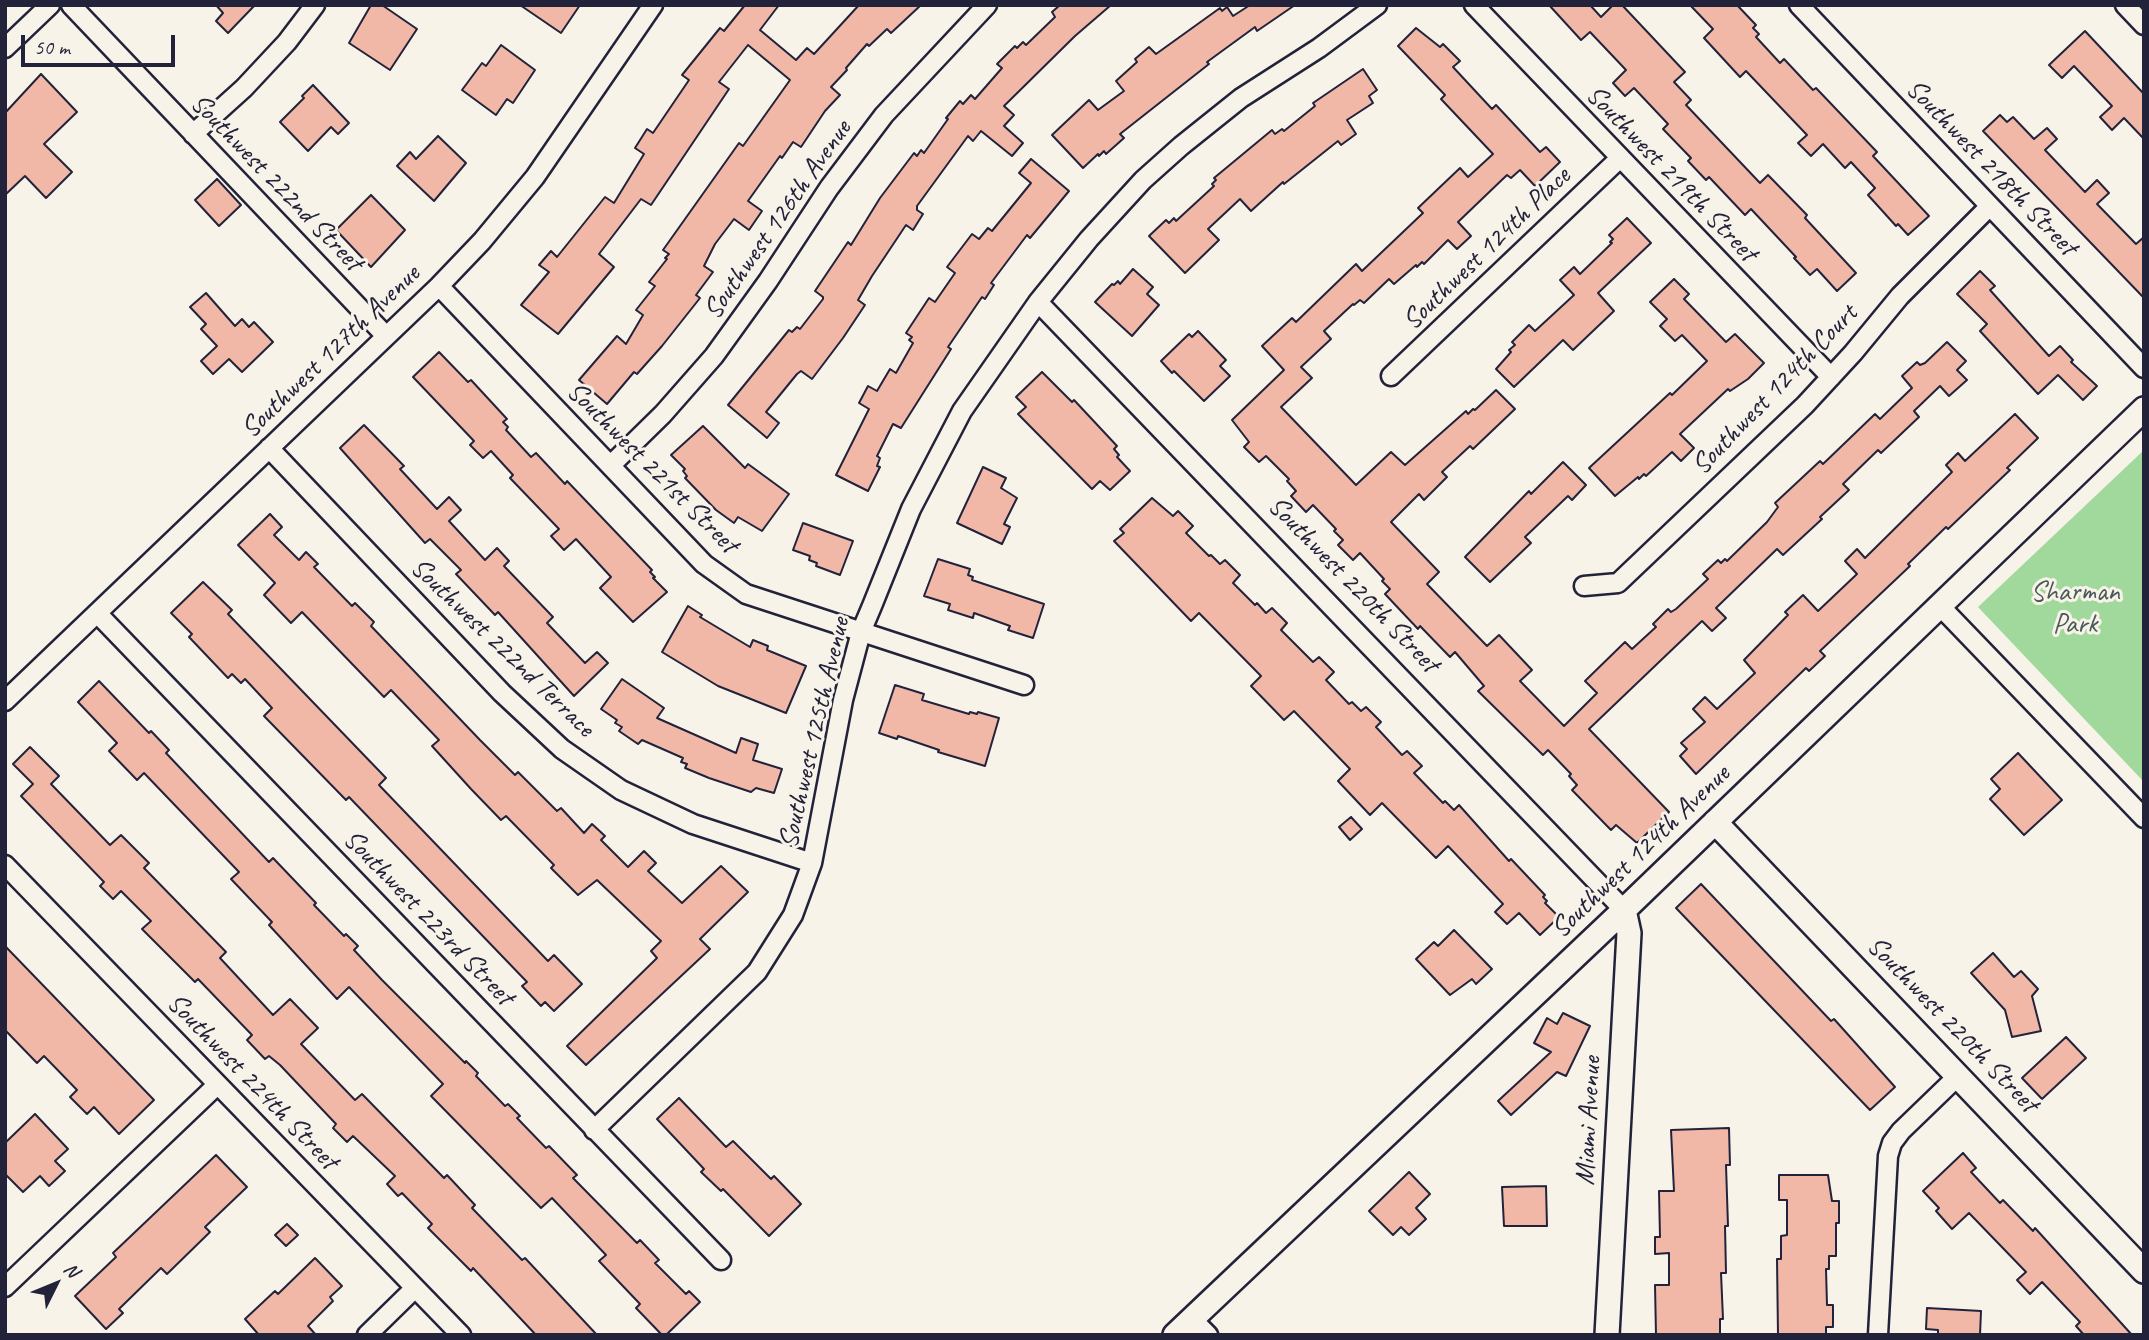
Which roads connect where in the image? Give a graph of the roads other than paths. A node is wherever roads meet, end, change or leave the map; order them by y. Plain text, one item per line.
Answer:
1 (50, 5) edge
2 (71, 5) edge
3 (314, 5) edge
4 (653, 5) edge
5 (987, 5) edge
6 (1377, 5) edge
7 (1474, 5) edge
8 (1799, 5) edge
9 (2125, 5) edge
10 (2144, 25) edge
11 (5, 48) edge
12 (193, 134) junction
13 (1619, 159) junction
14 (1990, 206) junction
15 (439, 286) junction
16 (1038, 302) junction
17 (386, 336) junction
18 (2144, 368) edge
19 (1391, 376) dead end
20 (1831, 377) junction
21 (2144, 409) edge
22 (269, 448) junction
23 (611, 465) junction
24 (1584, 586) dead end
25 (1939, 605) junction
26 (97, 613) junction
27 (861, 632) junction
28 (1024, 685) dead end
29 (5, 701) edge
30 (2144, 818) edge
31 (1715, 822) junction
32 (812, 863) junction
33 (5, 865) edge
34 (1624, 910) junction
35 (1959, 1075) junction
36 (217, 1085) junction
37 (594, 1130) junction
38 (720, 1260) dead end
39 (2144, 1271) edge
40 (5, 1287) edge
41 (415, 1288) junction
42 (1192, 1330) edge
43 (367, 1335) edge
44 (461, 1335) edge
45 (1607, 1335) edge
46 (1878, 1335) edge

1 - 11 street
2 - 12 street, Southwest 222nd Street
3 - 12 street
4 - 15 street, Southwest 127th Avenue
5 - 23 street, Southwest 126th Avenue
6 - 16 street, Southwest 125th Avenue
7 - 13 street, Southwest 219th Street
8 - 14 street, Southwest 218th Street
9 - 10 street
12 - 17 street, Southwest 222nd Street
13 - 19 street, Southwest 124th Place
13 - 20 street, Southwest 219th Street
14 - 18 street, Southwest 218th Street
14 - 20 street, Southwest 124th Court
15 - 17 street, Southwest 127th Avenue
15 - 23 street, Southwest 221st Street
16 - 27 street, Southwest 125th Avenue
16 - 34 street, Southwest 220th Street
17 - 22 street, Southwest 127th Avenue
20 - 24 street, Southwest 124th Court
21 - 25 street, Southwest 124th Avenue
22 - 26 street, Southwest 127th Avenue
22 - 32 street, Southwest 222nd Terrace
23 - 27 street, Southwest 221st Street
25 - 30 street
25 - 31 street, Southwest 124th Avenue
26 - 29 street, Southwest 127th Avenue
26 - 37 street, Southwest 223rd Street
27 - 28 street, Southwest 221st Street
27 - 32 street, Southwest 125th Avenue
31 - 34 street, Southwest 124th Avenue
31 - 35 street, Southwest 220th Street
32 - 37 street, Southwest 125th Avenue
33 - 36 street, Southwest 224th Street
34 - 42 street, Southwest 124th Avenue
34 - 45 street, Miami Avenue
35 - 39 street, Southwest 220th Street
35 - 46 street
36 - 40 street
36 - 41 street, Southwest 224th Street
37 - 38 street, Southwest 223rd Street
41 - 43 street
41 - 44 street, Southwest 224th Street

